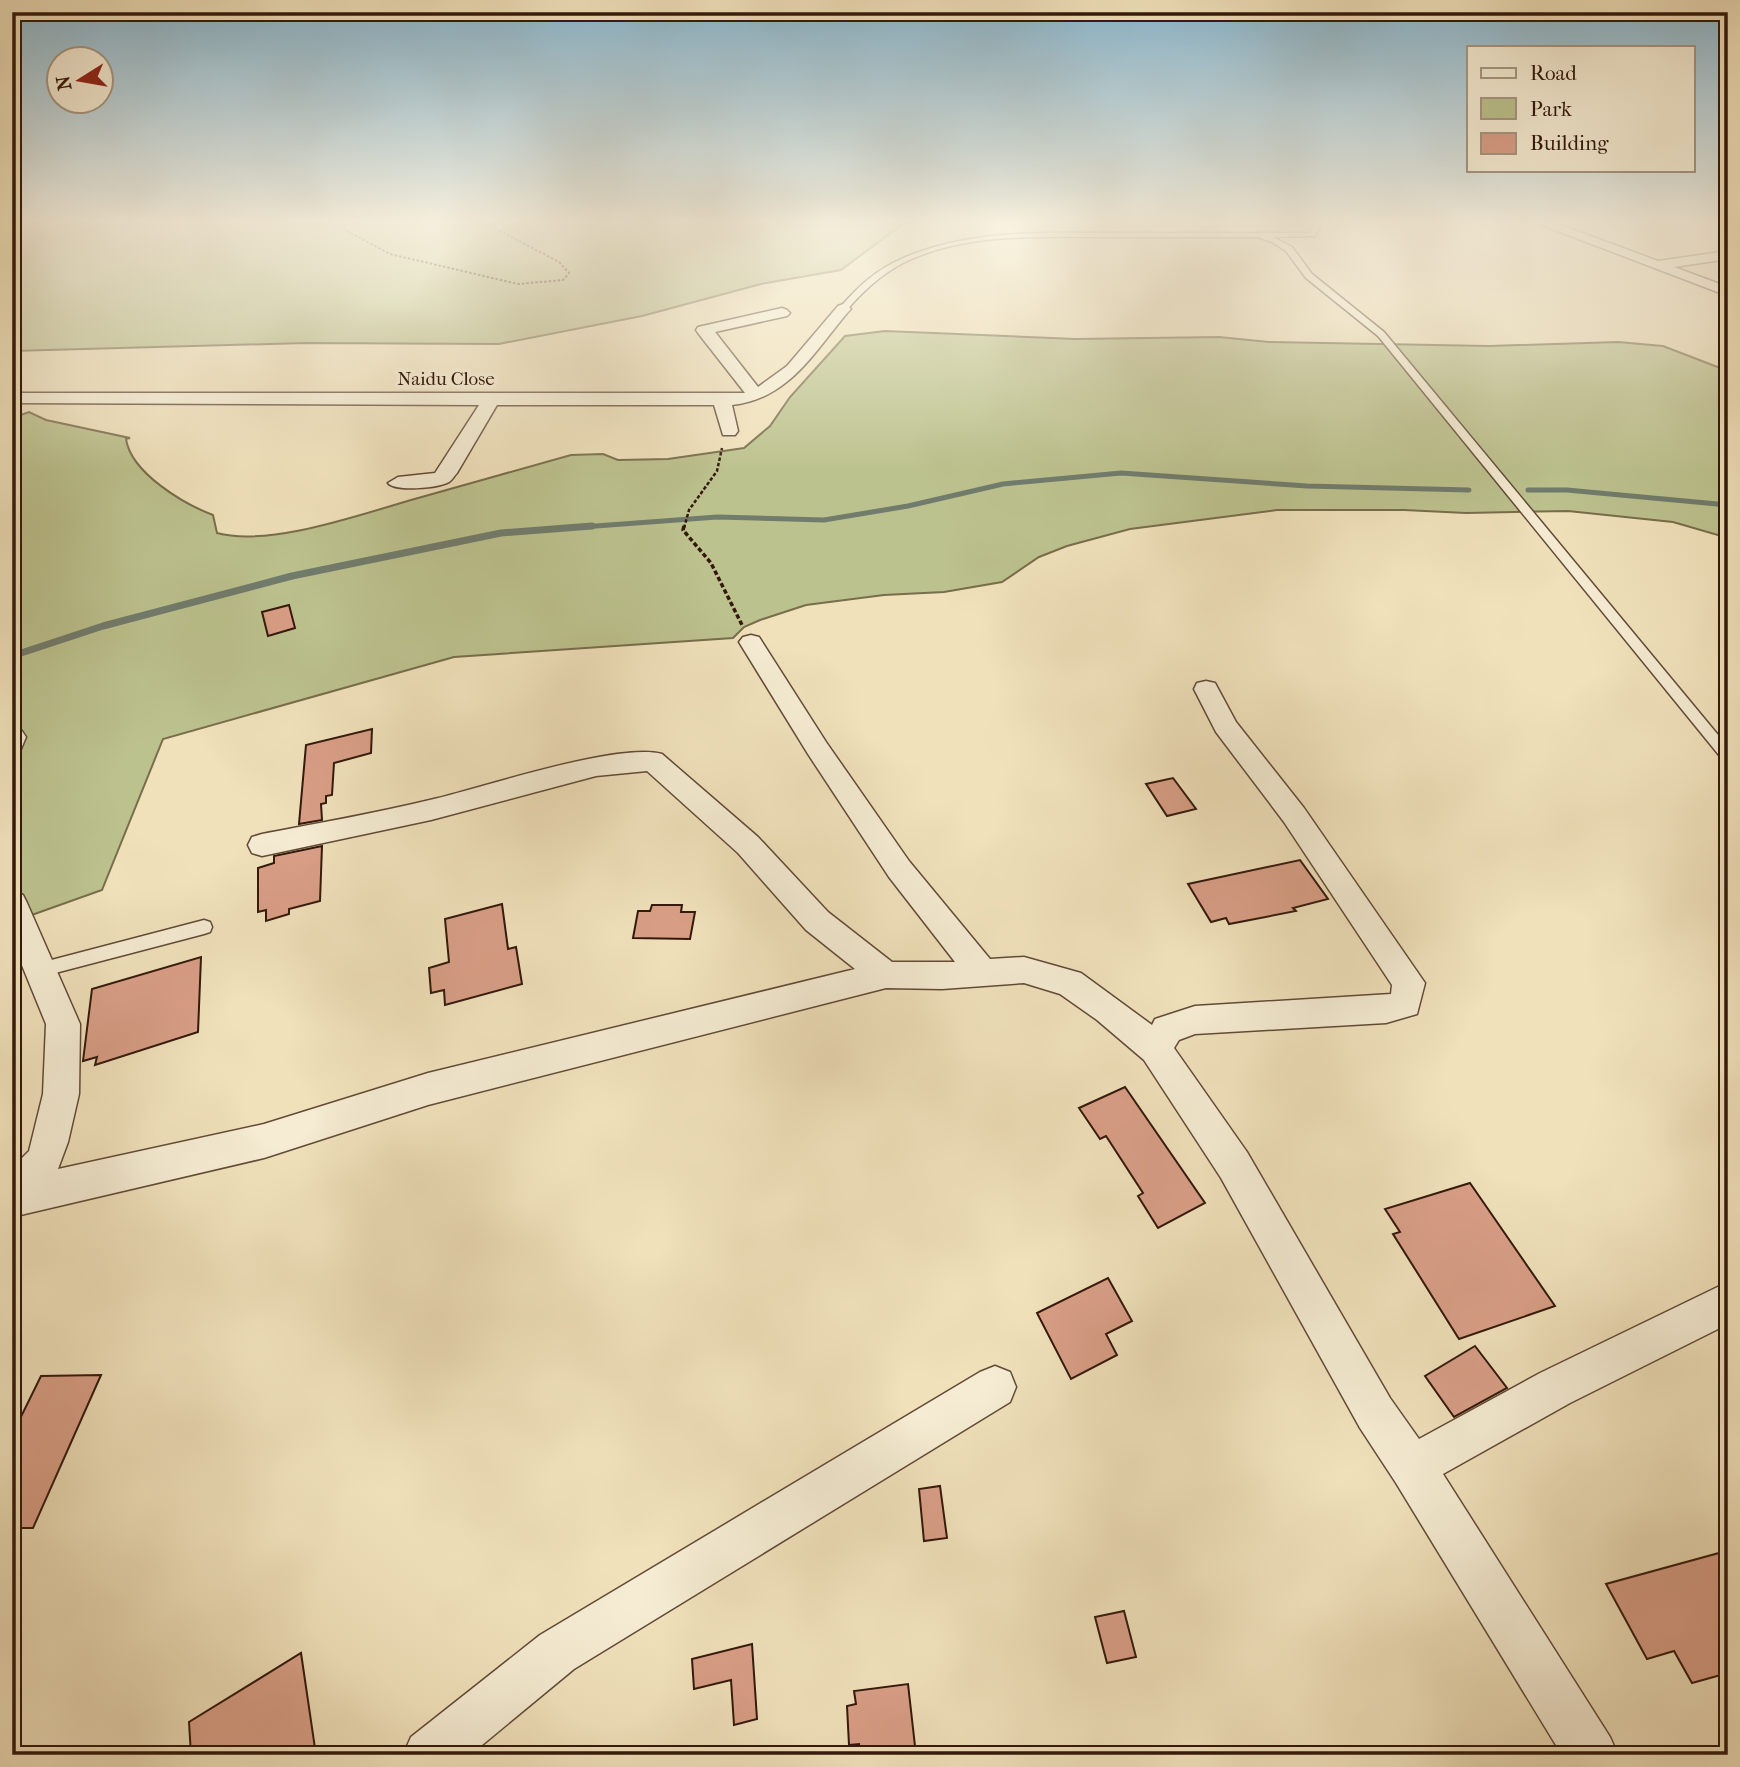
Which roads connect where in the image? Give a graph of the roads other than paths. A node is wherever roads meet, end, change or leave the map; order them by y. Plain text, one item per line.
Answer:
1 (845, 306) edge
2 (1347, 306) edge
3 (843, 309) joint
4 (782, 313) dead end
5 (755, 395) junction
6 (12, 398) edge
7 (491, 399) junction
8 (722, 400) junction
9 (729, 431) road end
10 (398, 483) dead end
11 (751, 642) road end
12 (1206, 689) dead end
13 (13, 737) edge
14 (12, 743) edge
15 (1728, 757) edge
16 (262, 845) dead end
17 (12, 903) edge
18 (204, 927) dead end
19 (40, 970) junction
20 (981, 971) junction
21 (886, 975) junction
22 (1156, 1049) junction
23 (12, 1197) edge
24 (1728, 1302) edge
25 (995, 1387) dead end
26 (1412, 1467) junction
27 (429, 1755) edge
28 (1592, 1755) edge

1 - 3 lane
2 - 15 lane
3 - 5 street, Naidu Close
4 - 5 street
5 - 8 street, Naidu Close
6 - 7 street, Naidu Close
7 - 8 street, Naidu Close
7 - 10 street
8 - 9 street
11 - 20 street
12 - 22 street
13 - 14 street
16 - 21 street
17 - 19 street
18 - 19 lane
19 - 23 street
20 - 21 street
20 - 22 street
21 - 23 street
22 - 26 street
24 - 26 street
25 - 27 street
26 - 28 street

